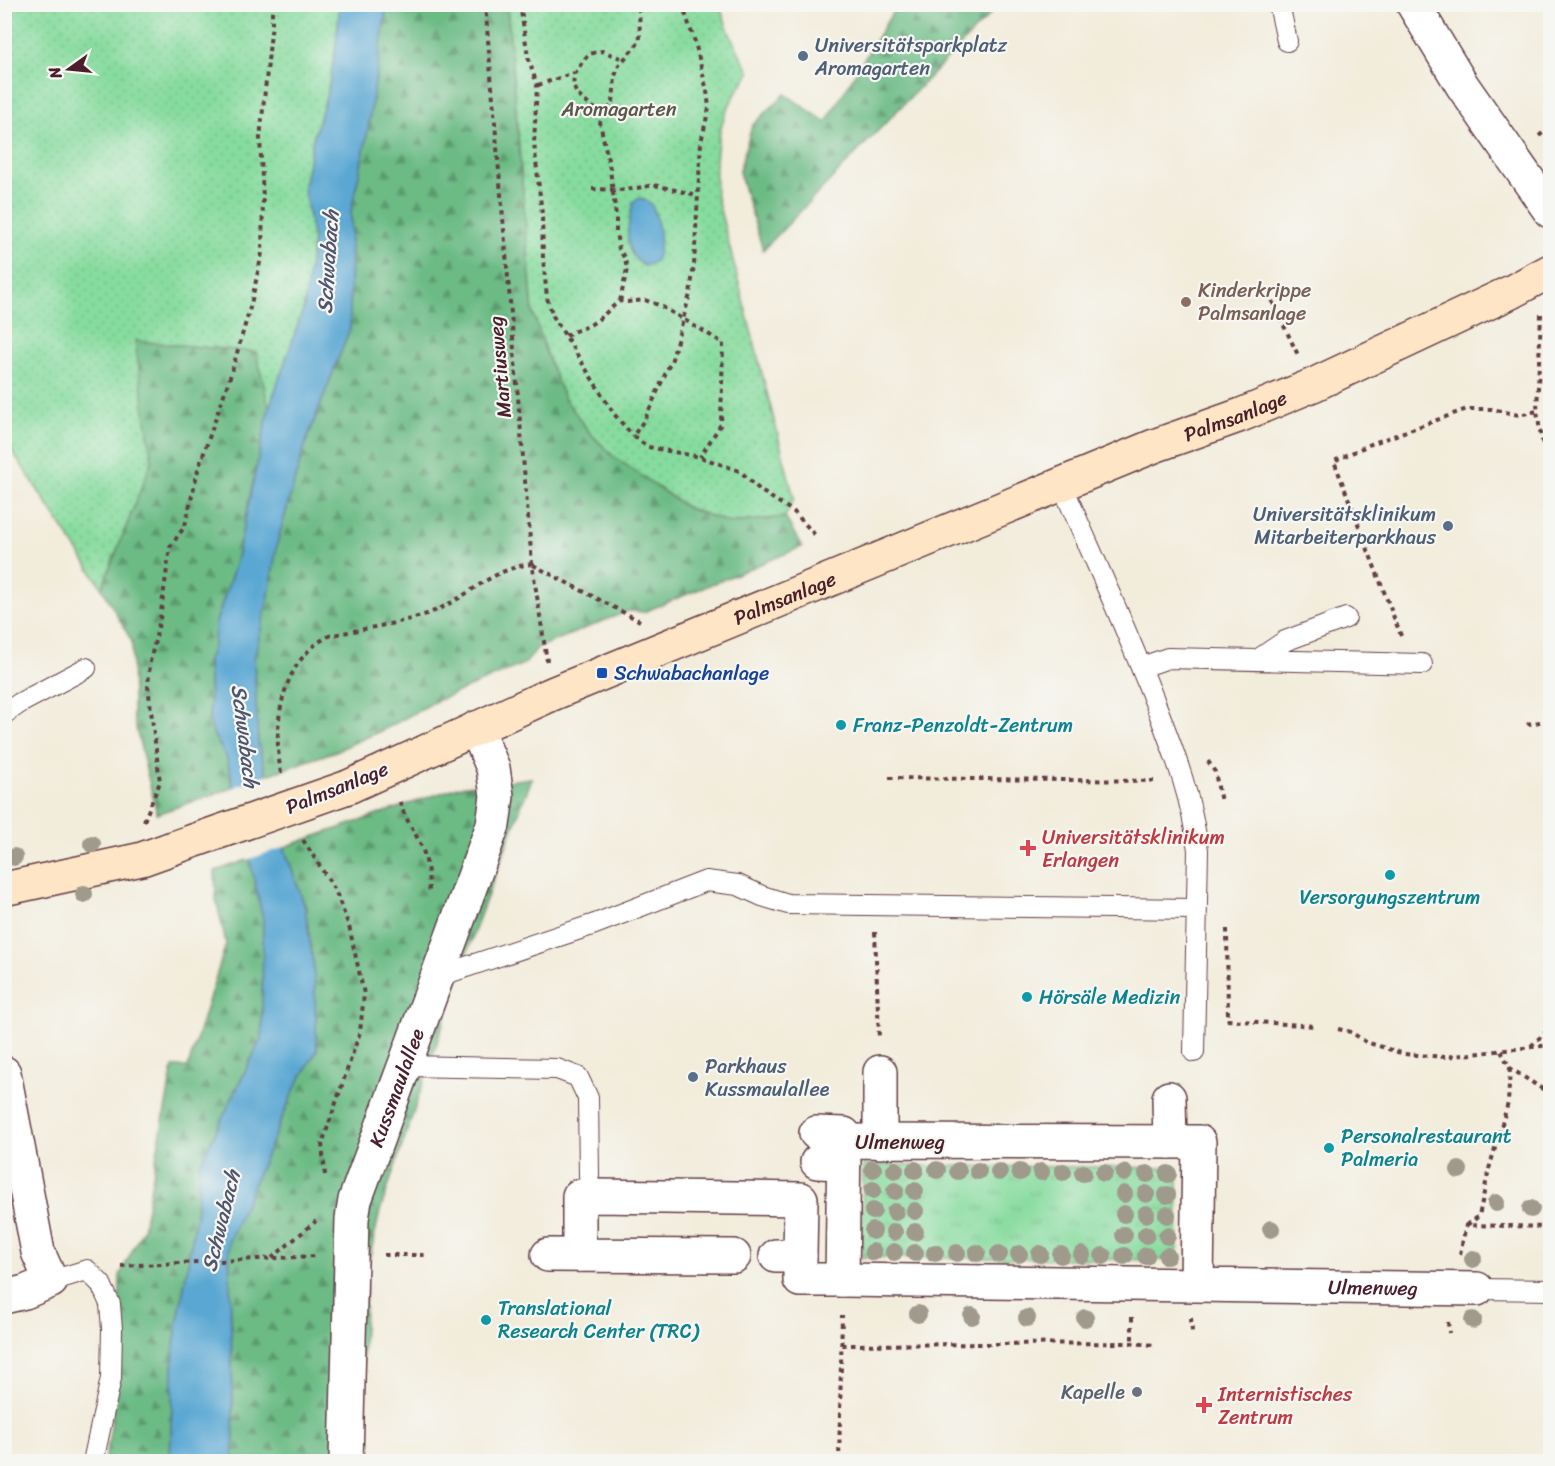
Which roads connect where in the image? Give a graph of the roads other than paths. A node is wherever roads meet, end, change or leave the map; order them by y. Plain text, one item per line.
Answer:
1 (1279, 4) edge
2 (1413, 4) edge
3 (1287, 41) dead end
4 (1551, 211) edge
5 (1547, 273) edge
6 (1062, 485) junction
7 (1346, 618) dead end
8 (1257, 660) junction
9 (1417, 664) road end
10 (1142, 667) junction
11 (86, 668) dead end
12 (4, 714) edge
13 (476, 728) junction
14 (4, 889) edge
15 (1196, 909) junction
16 (439, 976) junction
17 (1194, 1052) dead end
18 (406, 1066) junction
19 (880, 1072) dead end
20 (4, 1073) edge
21 (1169, 1086) dead end
22 (879, 1142) junction
23 (1170, 1142) junction
24 (589, 1176) dead end
25 (801, 1198) junction
26 (843, 1200) junction
27 (734, 1256) dead end
28 (842, 1280) junction
29 (51, 1281) junction
30 (1197, 1285) junction
31 (1462, 1289) joint
32 (1551, 1290) edge
33 (4, 1297) edge
34 (93, 1461) edge
35 (346, 1461) edge

1 - 3 lane
2 - 4 street
5 - 6 street, Palmsanlage
6 - 10 lane
6 - 13 street, Palmsanlage
7 - 8 lane
8 - 9 lane
8 - 10 lane
10 - 15 lane
11 - 12 lane
13 - 14 street, Palmsanlage, bridge
13 - 16 street, Kussmaulallee
15 - 16 lane
15 - 17 lane
16 - 18 street, Kussmaulallee
18 - 24 lane
18 - 35 street, Kussmaulallee
19 - 22 street
20 - 29 street
21 - 23 street
22 - 23 street, Ulmenweg
22 - 26 street, Ulmenweg
23 - 30 street, Ulmenweg
25 - 26 street
25 - 27 street
25 - 28 street
26 - 28 street, Ulmenweg
28 - 30 street, Ulmenweg
29 - 33 street
29 - 34 lane
30 - 31 street, Ulmenweg
31 - 32 lane, Ulmenweg

